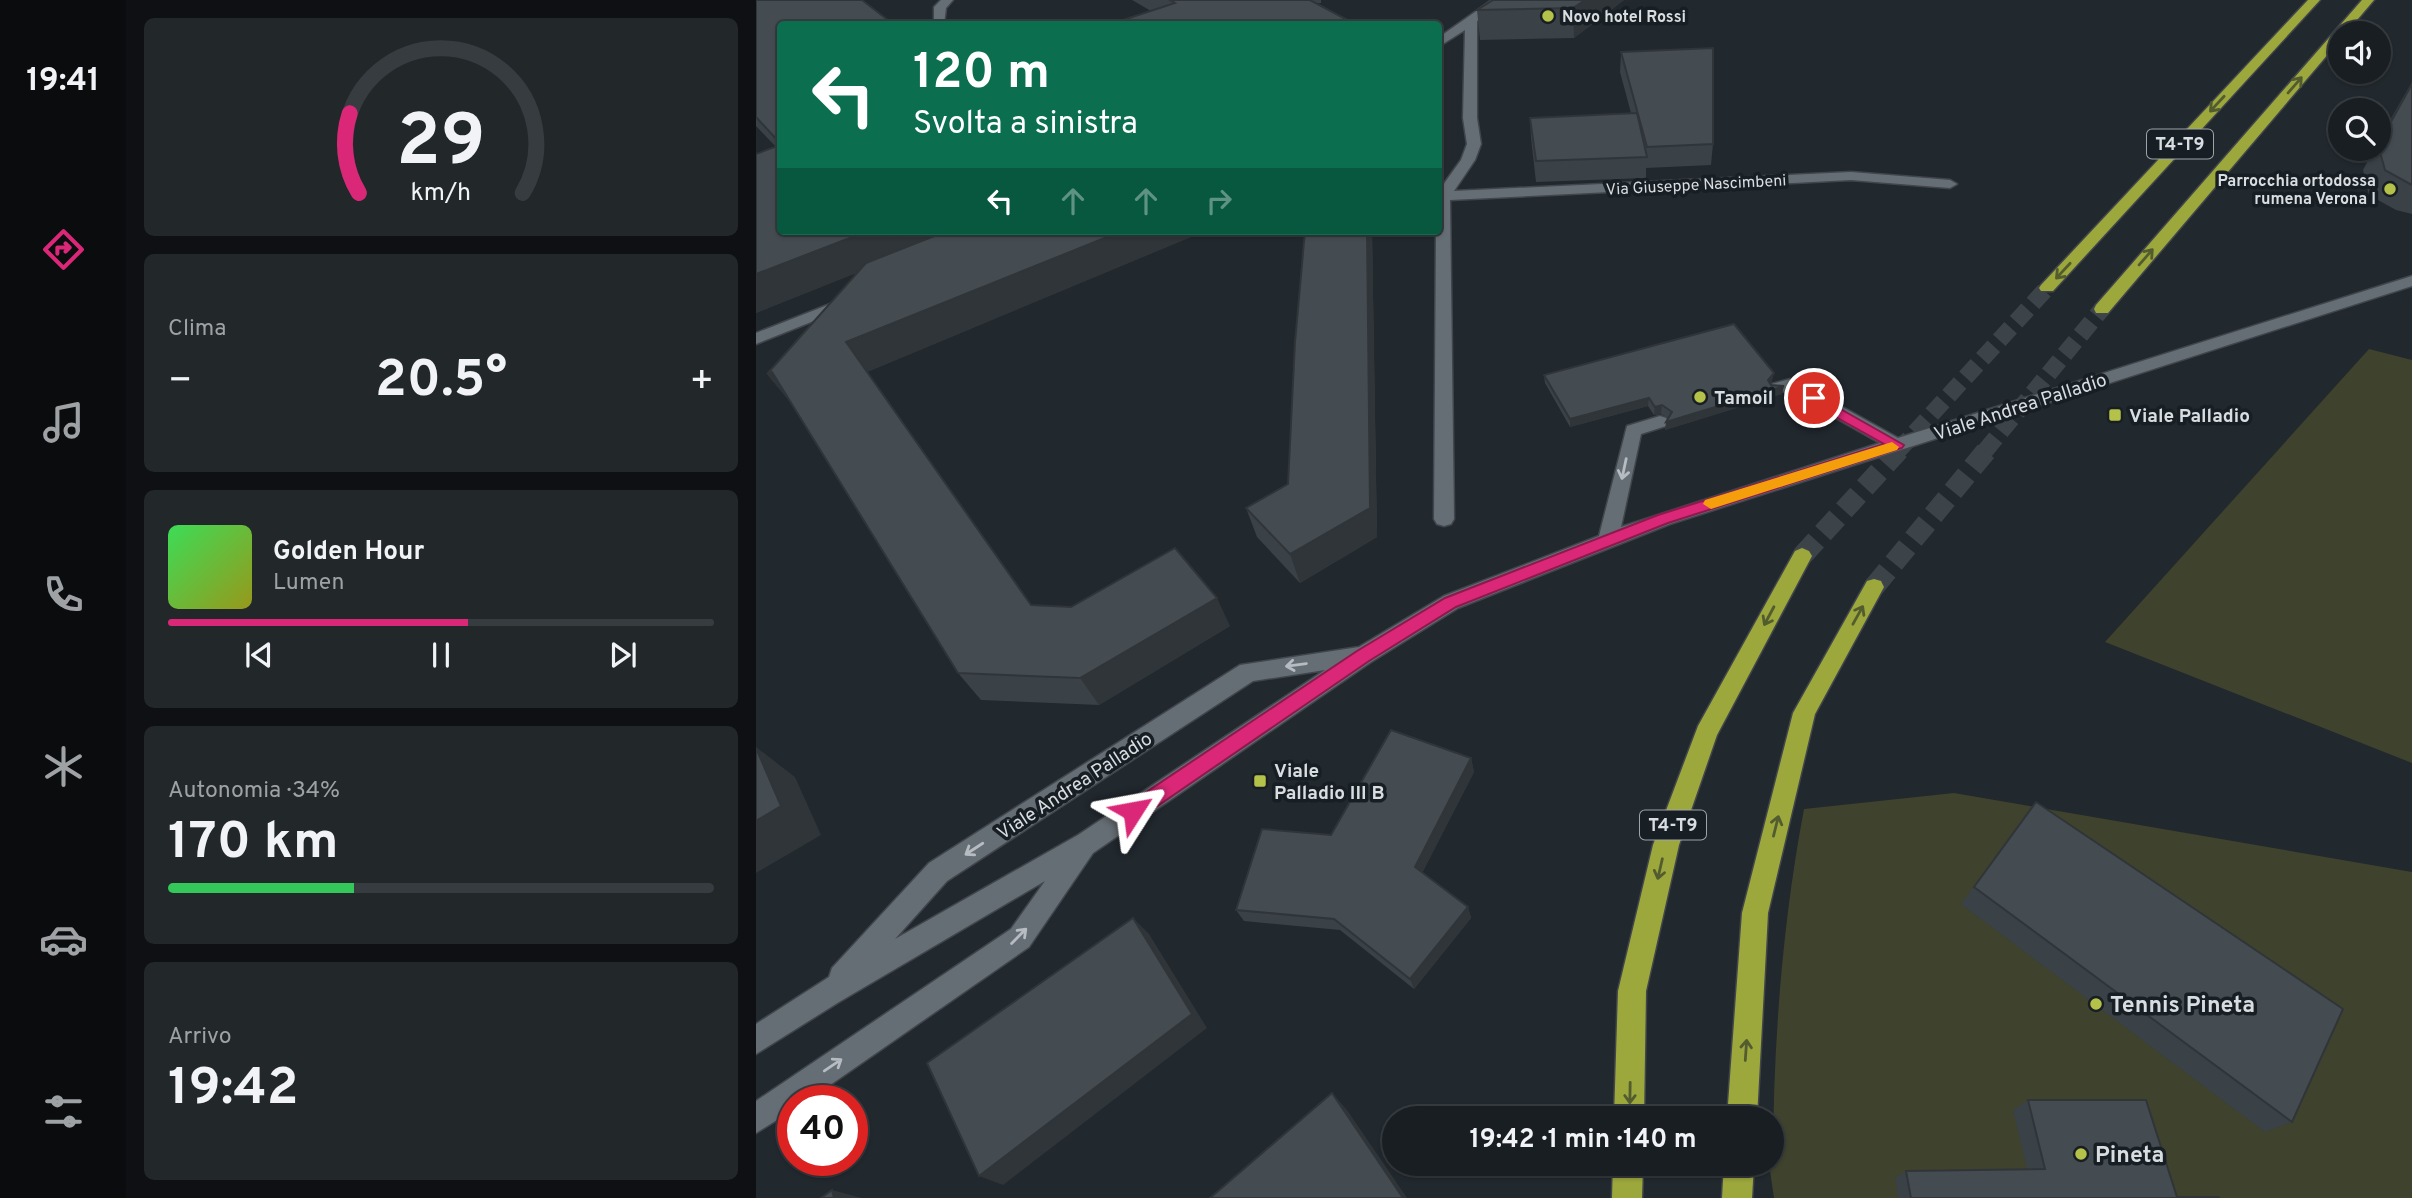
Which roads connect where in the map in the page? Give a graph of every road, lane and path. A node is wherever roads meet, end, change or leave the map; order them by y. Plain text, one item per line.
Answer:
1 (947, 0) edge
2 (1499, 0) edge
3 (2314, 0) edge
4 (2368, 0) edge
5 (1471, 20) junction
6 (939, 21) edge
7 (1442, 41) edge
8 (1950, 184) dead end
9 (1443, 196) junction
10 (2412, 281) edge
11 (2047, 288) tunnel mouth
12 (857, 298) edge
13 (2102, 309) tunnel mouth
14 (756, 339) edge
15 (1778, 388) edge
16 (1660, 422) dead end
17 (1897, 445) junction
18 (1444, 520) dead end
19 (1608, 541) junction
20 (1802, 556) tunnel mouth
21 (1874, 586) tunnel mouth
22 (1363, 656) junction
23 (1087, 843) junction
24 (829, 992) junction
25 (756, 1040) edge
26 (1629, 1106) edge
27 (1743, 1106) edge
28 (756, 1118) edge
29 (1628, 1176) edge
30 (1738, 1176) edge
31 (1628, 1198) edge
32 (1737, 1198) edge

1 - 6 street
2 - 5 street
3 -> 11 highway, T4-T9
13 -> 4 highway, T4-T9
5 - 7 street
5 - 9 street
8 - 9 street, Via Giuseppe Nascimbeni
9 - 18 street
10 - 17 street, Viale Andrea Palladio
12 - 14 street
15 - 17 street
16 -> 19 street
17 - 19 street, Viale Andrea Palladio
19 - 22 street, Viale Andrea Palladio
20 -> 26 highway, T4-T9
27 -> 21 highway
22 - 23 street, Viale Andrea Palladio
22 -> 24 street, Viale Andrea Palladio
23 - 24 street, Viale Andrea Palladio
28 -> 23 street, Viale Andrea Palladio
24 - 25 street, Viale Andrea Palladio
29 - 31 highway
30 - 32 highway

